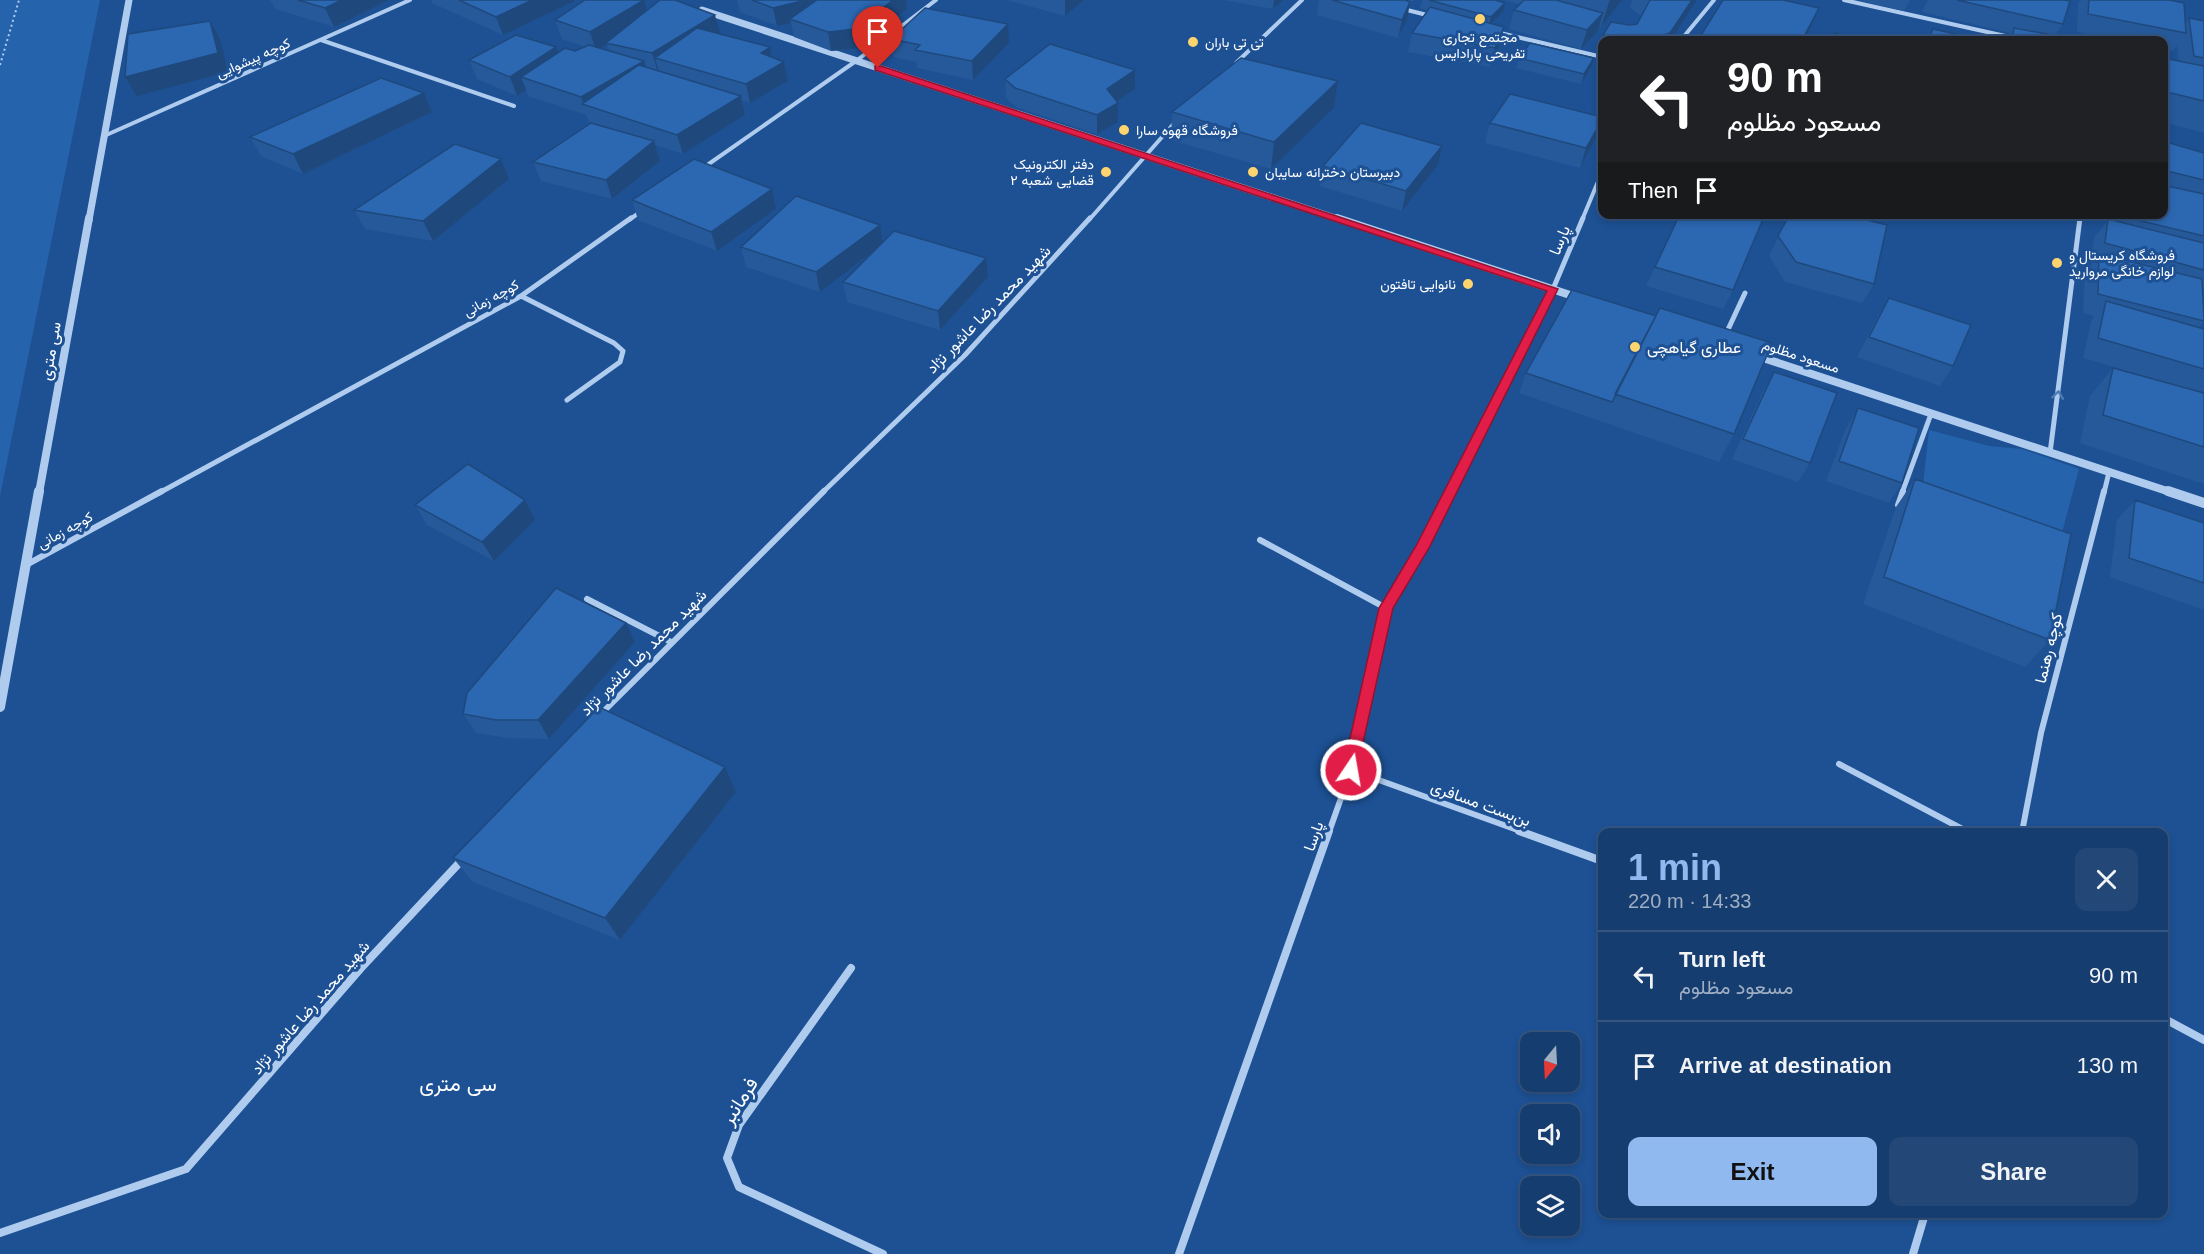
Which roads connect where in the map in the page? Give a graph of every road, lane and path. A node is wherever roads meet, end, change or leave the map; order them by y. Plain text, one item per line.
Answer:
1 (19, 0) edge
2 (129, 0) edge
3 (410, 0) edge
4 (936, 0) edge
5 (1302, 0) edge
6 (1714, 0) edge
7 (1844, 0) edge
8 (693, 7) edge
9 (1400, 8) edge
10 (1433, 16) edge
11 (1490, 30) edge
12 (1685, 36) edge
13 (2005, 36) edge
14 (321, 40) junction
15 (1598, 56) edge
16 (856, 61) junction
17 (1235, 64) edge
18 (0, 65) edge
19 (514, 106) dead end
20 (1185, 112) edge
21 (104, 136) junction
22 (1147, 156) junction
23 (693, 175) edge
24 (1598, 182) edge
25 (645, 208) edge
26 (2080, 219) edge
27 (1553, 289) junction
28 (1745, 293) edge
29 (521, 296) junction
30 (1586, 300) edge
31 (1721, 344) edge
32 (1743, 352) edge
33 (567, 400) dead end
34 (1931, 414) junction
35 (2050, 453) junction
36 (2109, 472) junction
37 (2204, 503) edge
38 (1898, 505) edge
39 (1260, 540) dead end
40 (26, 565) junction
41 (587, 599) dead end
42 (1386, 608) junction
43 (671, 642) junction
44 (0, 707) edge
45 (589, 726) edge
46 (1839, 764) dead end
47 (1351, 770) junction
48 (1960, 828) edge
49 (2023, 828) edge
50 (467, 855) edge
51 (1598, 860) edge
52 (851, 968) dead end
53 (2168, 1021) edge
54 (2204, 1040) edge
55 (1923, 1218) edge
56 (0, 1233) edge
57 (883, 1254) edge
58 (1179, 1254) edge
59 (1913, 1254) edge

1 - 18 path
2 - 21 street, سی متری
3 - 14 street, کوچه پیشوایی
4 - 16 street
5 - 17 street
6 - 12 street
7 - 13 street
8 - 16 street
9 - 10 street
11 - 15 street
14 - 19 street
14 - 21 street, کوچه پیشوایی
16 - 22 street
16 - 23 street
20 - 22 street, شهید محمد رضا عاشور نژاد
21 - 40 street, سی متری
22 - 27 street
22 - 43 street, شهید محمد رضا عاشور نژاد
24 - 27 street, پارسا
25 - 29 street, کوچه زمانی
35 -> 26 street
27 - 30 street
27 - 42 street, پارسا
28 - 31 street
29 - 33 street
29 - 40 street, کوچه زمانی
32 - 34 street, مسعود مظلوم
34 - 35 street, مسعود مظلوم
34 - 38 street
35 - 36 street, مسعود مظلوم
36 - 37 street, مسعود مظلوم
36 - 49 street, کوچه رهنما
39 - 42 street
40 - 44 street, سی متری
41 - 43 street
42 - 47 street, پارسا
43 - 45 street, شهید محمد رضا عاشور نژاد
46 - 48 street
47 - 51 street, بن‌بست مسافری
47 - 58 street, پارسا
50 - 56 street, شهید محمد رضا عاشور نژاد
52 - 57 street, فرمانبر
53 - 54 street
55 - 59 street

